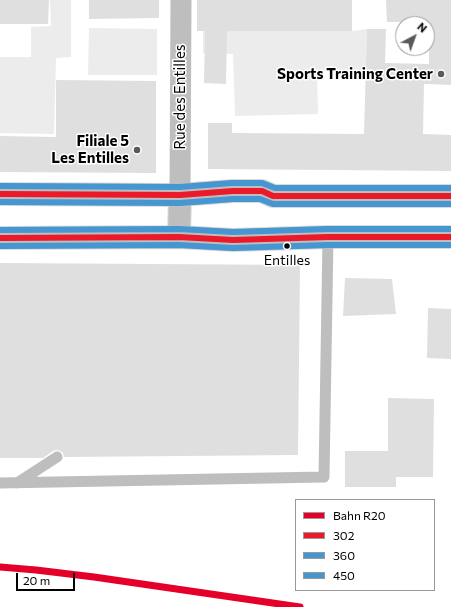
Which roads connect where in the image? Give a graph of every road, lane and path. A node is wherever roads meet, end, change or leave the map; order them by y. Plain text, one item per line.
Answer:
1 (181, 0) edge
2 (0, 194) edge
3 (180, 194) junction
4 (451, 196) edge
5 (180, 237) junction
6 (328, 237) junction
7 (451, 237) edge
8 (0, 238) edge
9 (57, 458) dead end
10 (0, 483) edge
11 (16, 483) junction

1 - 3 street, Rue des Entilles
2 - 3 main road
3 - 4 main road
3 - 5 main road
5 - 6 main road
5 - 8 main road
6 - 7 main road
6 - 11 lane
9 - 11 lane
10 - 11 lane

